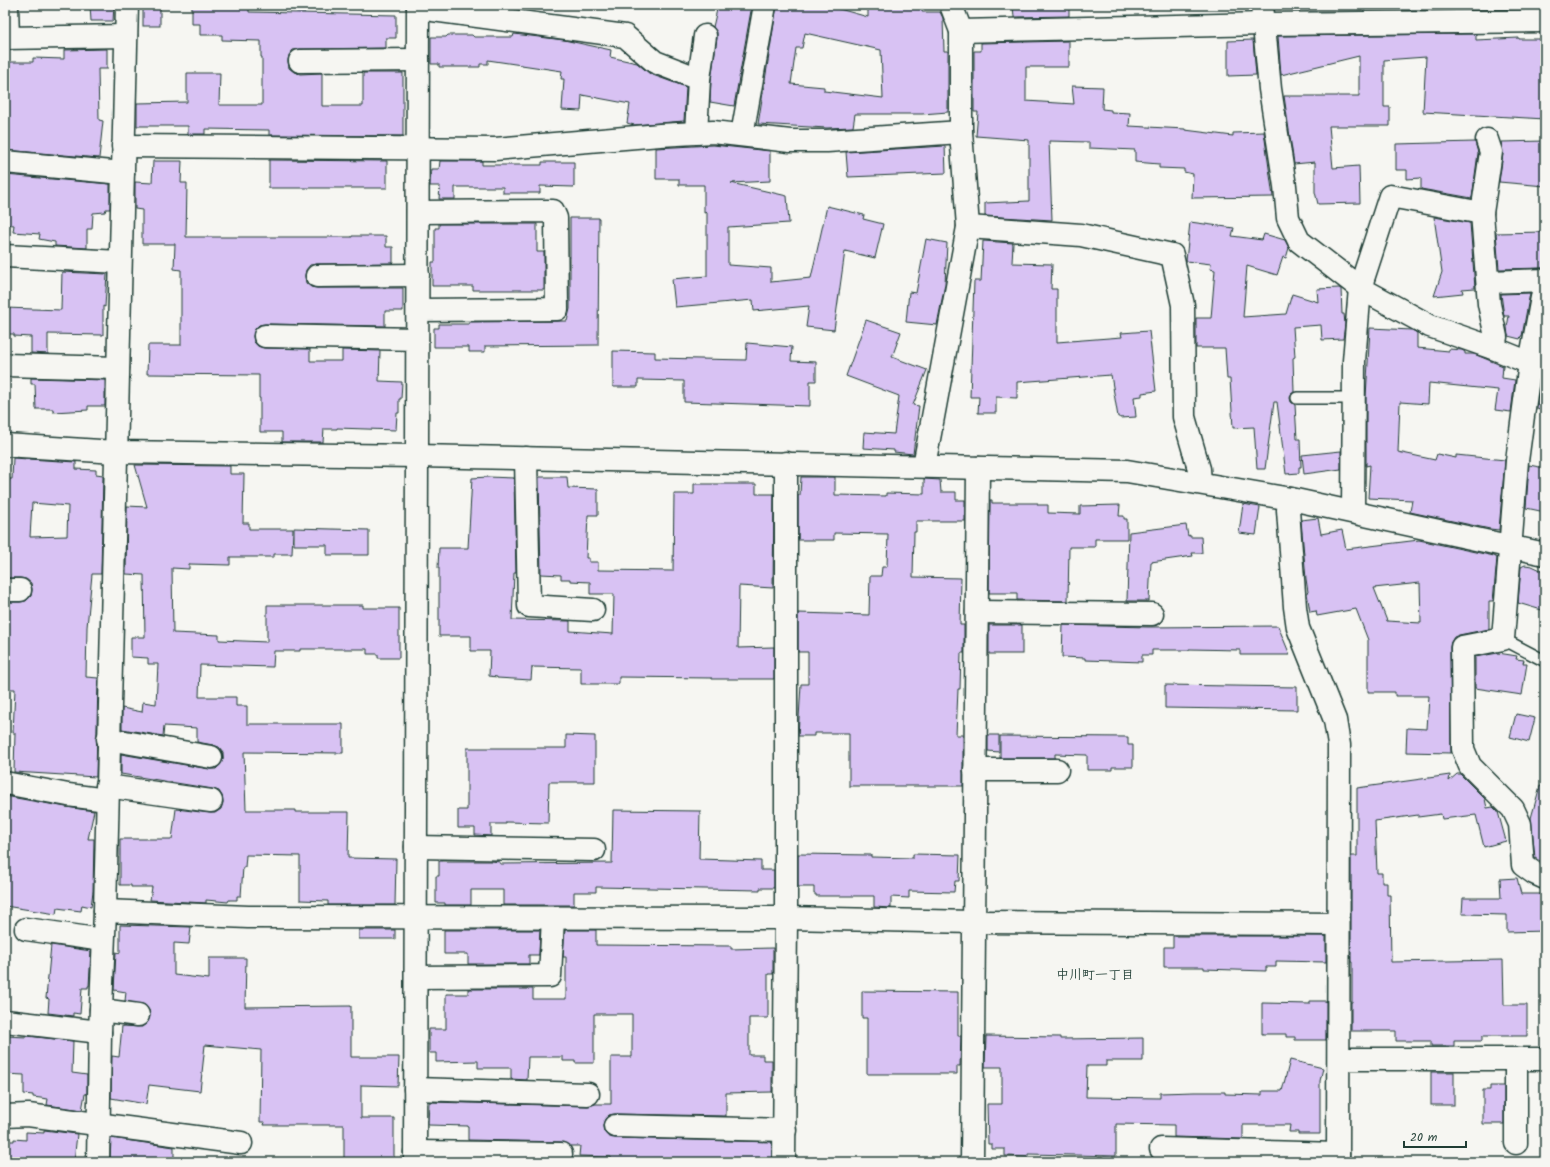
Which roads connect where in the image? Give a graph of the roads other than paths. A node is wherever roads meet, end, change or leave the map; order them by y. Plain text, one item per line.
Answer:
1 (7, 5) edge
2 (127, 5) edge
3 (765, 5) edge
4 (951, 5) edge
5 (418, 6) edge
6 (1263, 14) edge
7 (1545, 21) edge
8 (961, 31) junction
9 (126, 36) junction
10 (705, 36) dead end
11 (7, 38) edge
12 (418, 60) junction
13 (300, 62) dead end
14 (699, 79) junction
15 (961, 132) junction
16 (696, 133) junction
17 (742, 135) junction
18 (1487, 140) dead end
19 (123, 146) junction
20 (418, 148) junction
21 (5, 162) edge
22 (123, 173) junction
23 (418, 212) junction
24 (1482, 212) junction
25 (968, 227) junction
26 (5, 256) edge
27 (120, 262) junction
28 (418, 275) junction
29 (316, 276) dead end
30 (1545, 280) edge
31 (1488, 282) junction
32 (1360, 288) junction
33 (418, 310) junction
34 (265, 336) dead end
35 (417, 339) junction
36 (1493, 348) junction
37 (1538, 365) edge
38 (5, 366) edge
39 (118, 368) junction
40 (1297, 398) dead end
41 (1354, 398) junction
42 (5, 445) edge
43 (116, 452) junction
44 (417, 456) junction
45 (526, 458) junction
46 (786, 463) junction
47 (924, 466) junction
48 (978, 468) junction
49 (1200, 482) junction
50 (1291, 499) junction
51 (1353, 512) junction
52 (1510, 546) junction
53 (1545, 554) edge
54 (593, 610) dead end
55 (977, 612) junction
56 (1152, 614) dead end
57 (1503, 639) junction
58 (1545, 661) edge
59 (108, 739) junction
60 (211, 757) dead end
61 (975, 770) junction
62 (1057, 770) dead end
63 (5, 783) edge
64 (107, 793) junction
65 (211, 801) dead end
66 (416, 847) junction
67 (594, 850) dead end
68 (1545, 878) edge
69 (104, 911) junction
70 (416, 918) junction
71 (554, 918) junction
72 (786, 918) junction
73 (973, 922) junction
74 (1338, 924) junction
75 (26, 929) dead end
76 (103, 940) junction
77 (416, 977) junction
78 (101, 1010) junction
79 (138, 1015) dead end
80 (5, 1021) edge
81 (100, 1032) junction
82 (1340, 1059) junction
83 (1516, 1059) junction
84 (1545, 1059) edge
85 (415, 1089) junction
86 (588, 1094) dead end
87 (5, 1116) edge
88 (99, 1125) junction
89 (615, 1126) dead end
90 (785, 1130) junction
91 (241, 1143) dead end
92 (1516, 1143) dead end
93 (1161, 1150) dead end
94 (561, 1154) dead end
95 (415, 1157) edge
96 (1338, 1158) edge
97 (98, 1162) edge
98 (784, 1162) edge
99 (972, 1162) edge

1 - 11 street
2 - 9 street
3 - 17 street
4 - 8 street
5 - 12 street
5 - 14 street
6 - 7 street
6 - 8 street
6 - 32 street
8 - 15 street
9 - 11 street
9 - 19 street
10 - 14 street
12 - 13 street
12 - 20 street
14 - 16 street
15 - 17 street
15 - 25 street
16 - 17 street
16 - 20 street
18 - 24 street
19 - 20 street
19 - 22 street
20 - 23 street
21 - 22 street
22 - 27 street
23 - 28 street
23 - 33 street
24 - 31 street
24 - 32 street
25 - 47 street
25 - 49 street
26 - 27 street
27 - 39 street
28 - 29 street
28 - 33 street
30 - 31 street
30 - 37 street
31 - 36 street
32 - 36 street
32 - 41 street
33 - 35 street
34 - 35 street
35 - 44 street
36 - 37 street
37 - 52 street
38 - 39 street
39 - 43 street
40 - 41 lane
41 - 51 street
42 - 43 street
43 - 44 street
43 - 59 street
44 - 45 street
44 - 66 street
45 - 46 street
45 - 54 street
46 - 47 street
46 - 72 street
47 - 48 street
48 - 49 street
48 - 55 street
49 - 50 street
50 - 51 street
50 - 74 street
51 - 52 street
52 - 53 street
52 - 57 street
55 - 56 street
55 - 61 street
57 - 58 lane
57 - 68 street
59 - 60 street
59 - 64 street
61 - 62 street
61 - 73 street
63 - 64 street
64 - 65 street
64 - 69 street
66 - 67 street
66 - 70 street
69 - 70 street
69 - 76 street
70 - 71 street
70 - 77 street
71 - 72 street
71 - 77 street
72 - 73 street
72 - 90 street
73 - 74 street
73 - 99 street
74 - 82 street
75 - 76 street
76 - 78 street
77 - 85 street
78 - 79 street
78 - 81 street
80 - 81 street
81 - 88 street
82 - 83 street
82 - 96 street
83 - 84 street
83 - 92 street
85 - 86 street
85 - 95 street
87 - 88 street
88 - 91 street
88 - 97 street
89 - 90 street
90 - 98 street
93 - 96 street
94 - 95 street

